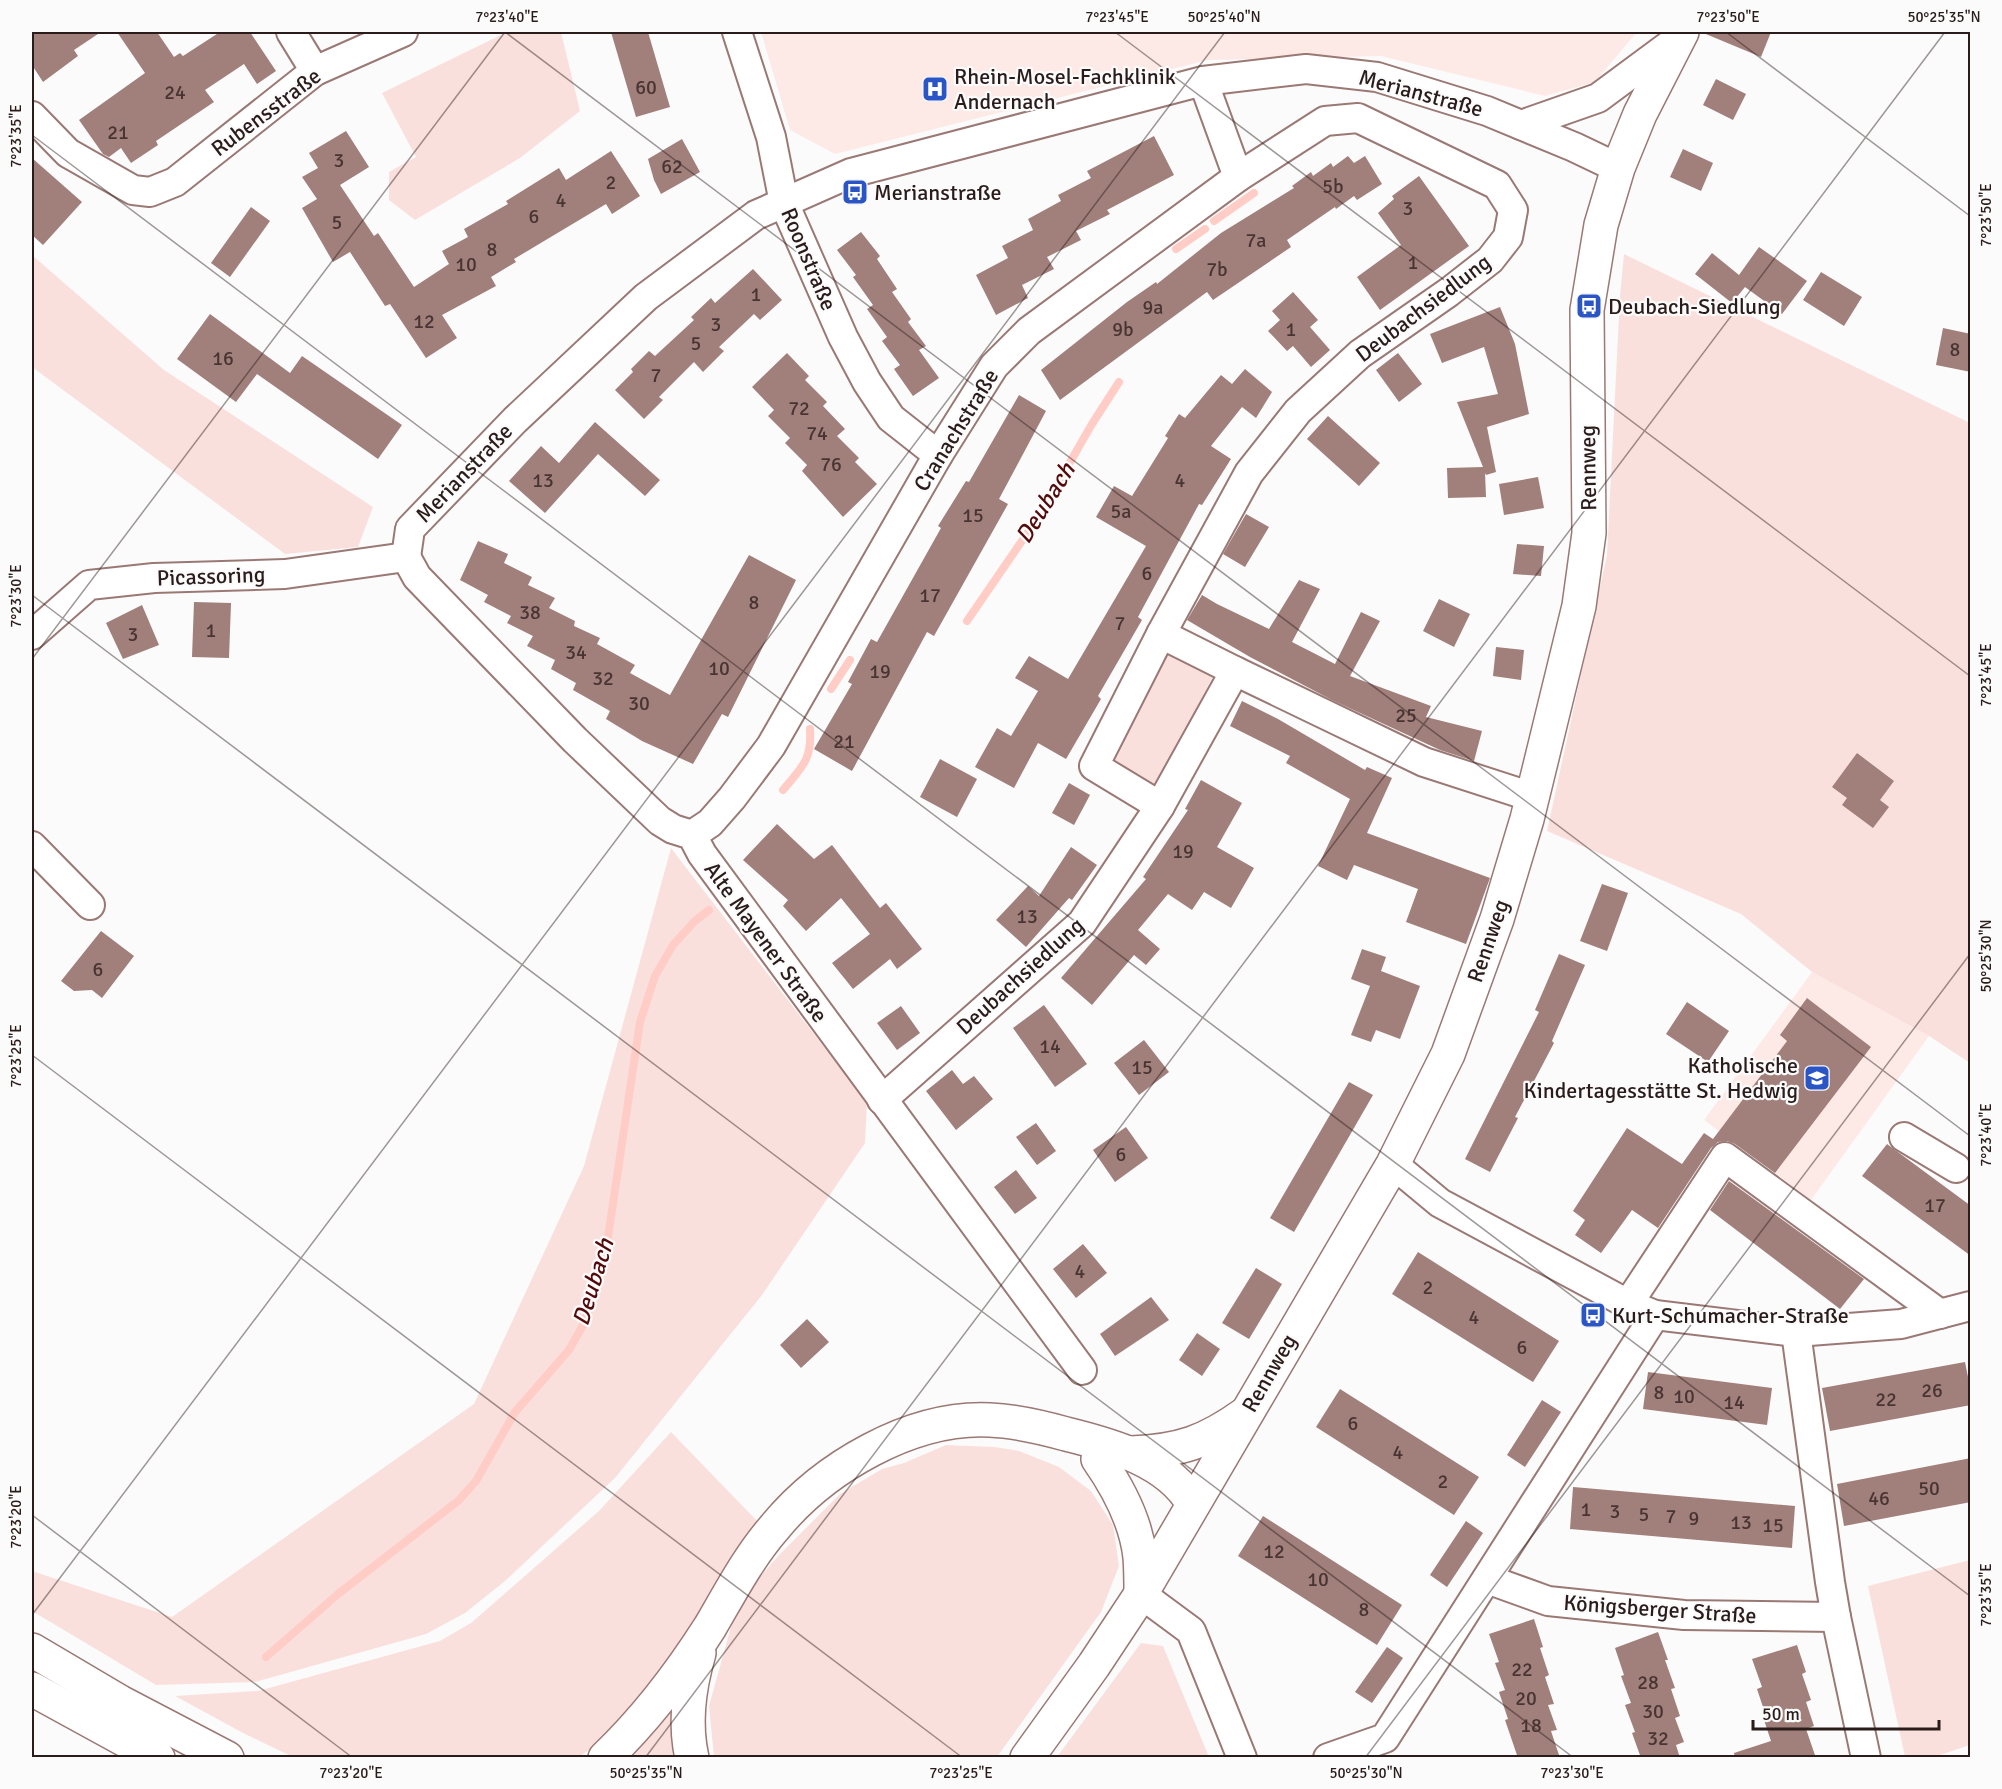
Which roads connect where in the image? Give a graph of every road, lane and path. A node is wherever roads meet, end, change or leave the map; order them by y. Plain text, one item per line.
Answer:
1 (291, 32) edge
2 (403, 32) edge
3 (737, 32) edge
4 (1680, 34) edge
5 (315, 71) junction
6 (1203, 81) junction
7 (32, 116) edge
8 (1521, 125) junction
9 (1618, 168) junction
10 (1238, 177) junction
11 (784, 203) junction
12 (938, 455) junction
13 (406, 557) junction
14 (32, 633) edge
15 (1161, 634) junction
16 (1235, 671) junction
17 (1532, 797) junction
18 (1160, 806) junction
19 (692, 835) junction
20 (32, 846) edge
21 (90, 905) dead end
22 (882, 1100) junction
23 (1904, 1137) dead end
24 (1393, 1164) junction
25 (1966, 1166) edge
26 (1628, 1304) junction
27 (1971, 1306) edge
28 (1940, 1314) junction
29 (1655, 1315) junction
30 (1796, 1332) junction
31 (1082, 1370) dead end
32 (1245, 1414) junction
33 (1038, 1427) junction
34 (1131, 1454) junction
35 (1098, 1459) junction
36 (1193, 1504) junction
37 (1487, 1578) junction
38 (1141, 1594) junction
39 (1836, 1617) junction
40 (710, 1625) junction
41 (32, 1650) edge
42 (32, 1689) edge
43 (225, 1756) edge
44 (158, 1758) edge
45 (605, 1758) edge
46 (692, 1758) edge
47 (1027, 1758) edge
48 (1242, 1758) edge
49 (1328, 1758) edge
50 (1866, 1758) edge

1 - 5 street
2 - 5 street, Rubensstraße
3 - 11 street, Roonstraße
4 - 8 street
4 - 9 main road, Rennweg
5 - 7 street, Rubensstraße
6 - 8 street, Merianstraße
6 - 10 street
6 - 11 street, Merianstraße
8 - 9 street, Merianstraße
9 - 17 main road, Rennweg
10 - 12 street, Cranachstraße
10 - 15 street, Deubachsiedlung
11 - 12 street, Roonstraße
11 - 13 street, Merianstraße
12 - 19 street, Cranachstraße
13 - 14 street, Picassoring
13 - 19 street
15 - 16 street
15 - 18 street, Deubachsiedlung
16 - 17 street
16 - 18 street, Deubachsiedlung
17 - 24 main road, Rennweg
18 - 22 street, Deubachsiedlung
19 - 22 street, Alte Mayener Straße
20 - 21 street
22 - 31 street, Alte Mayener Straße
23 - 25 street
24 - 26 street
24 - 32 main road, Rennweg
26 - 28 street
26 - 29 street
27 - 28 street
28 - 30 street
29 - 30 street
29 - 37 street
30 - 39 street
32 - 34 main road
32 - 36 main road, Rennweg
33 - 34 main road
33 - 35 main road
33 - 40 main road
34 - 36 main road
35 - 36 main road
35 - 38 main road
36 - 38 main road, Rennweg
37 - 39 street, Königsberger Straße
37 - 49 street
38 - 47 main road, Rennweg
38 - 48 street
39 - 50 street
40 - 45 main road
40 - 46 main road
41 - 43 main road
42 - 44 main road

